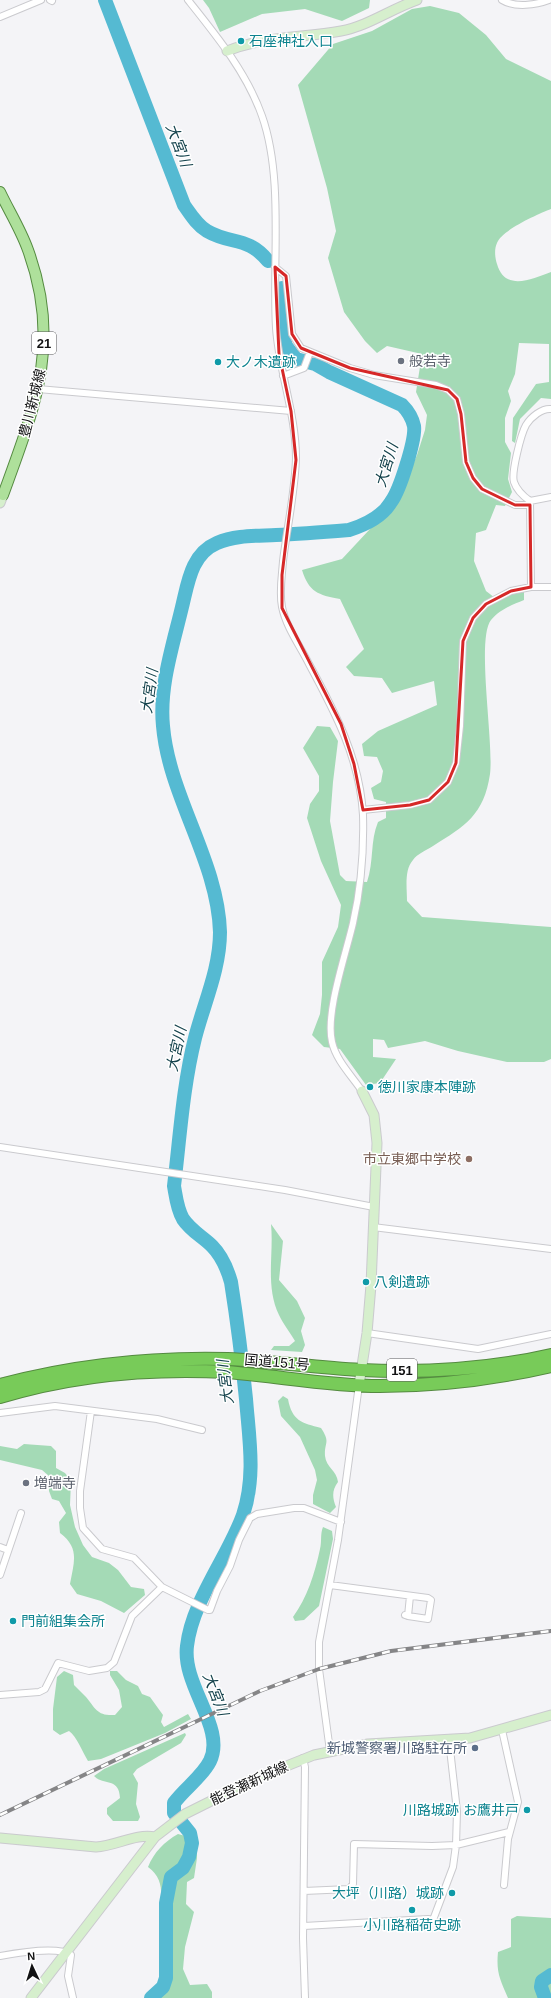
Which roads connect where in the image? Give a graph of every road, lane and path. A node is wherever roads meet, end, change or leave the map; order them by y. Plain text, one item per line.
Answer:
1 (40, 0) edge
2 (188, 0) edge
3 (417, 0) edge
4 (502, 0) edge
5 (549, 0) edge
6 (0, 17) edge
7 (227, 51) junction
8 (0, 192) edge
9 (275, 267) junction
10 (310, 354) junction
11 (283, 376) junction
12 (38, 389) junction
13 (551, 409) edge
14 (291, 411) junction
15 (1, 497) edge
16 (551, 497) edge
17 (530, 503) junction
18 (530, 587) junction
19 (551, 587) edge
20 (363, 810) junction
21 (362, 1090) joint
22 (0, 1147) edge
23 (374, 1207) junction
24 (373, 1227) junction
25 (551, 1249) edge
26 (367, 1333) junction
27 (551, 1334) edge
28 (551, 1355) edge
29 (551, 1366) edge
30 (361, 1370) junction
31 (0, 1385) edge
32 (359, 1385) junction
33 (0, 1397) edge
34 (91, 1411) junction
35 (0, 1413) edge
36 (202, 1430) dead end
37 (21, 1513) dead end
38 (341, 1522) junction
39 (0, 1547) edge
40 (8, 1550) junction
41 (0, 1575) edge
42 (330, 1585) junction
43 (162, 1587) junction
44 (410, 1596) junction
45 (0, 1695) edge
46 (551, 1715) edge
47 (502, 1730) junction
48 (449, 1740) junction
49 (330, 1751) junction
50 (303, 1758) junction
51 (509, 1832) junction
52 (0, 1838) edge
53 (155, 1838) junction
54 (456, 1845) junction
55 (504, 1885) dead end
56 (304, 1891) junction
57 (304, 1926) junction
58 (67, 1952) junction
59 (0, 1956) edge
60 (31, 1998) edge
61 (73, 1998) edge
62 (305, 1998) edge

1 - 6 street
2 - 7 street
3 - 7 street
4 - 5 street
7 - 9 street
8 - 12 main road, 豊川新城線 / 21
9 - 10 street
9 - 11 street
10 - 11 street
10 - 17 street
11 - 14 street
12 - 14 street
12 - 15 main road, 豊川新城線 / 21
13 - 17 street
14 - 20 street
16 - 17 street
17 - 18 street
18 - 19 street
18 - 20 street
20 - 21 street
21 - 23 street
22 - 23 street
23 - 24 street
24 - 25 street
24 - 26 street
26 - 27 street
26 - 30 street
28 - 30 highway, 国道151号 / 151
29 - 32 highway, 国道151号 / 151
30 - 31 highway, 国道151号 / 151
30 - 32 street
32 - 33 highway, 国道151号 / 151
32 - 38 street
34 - 35 street
34 - 36 street
34 - 43 street
37 - 40 street
38 - 42 street
38 - 43 street
39 - 40 street
40 - 41 street
42 - 44 street
42 - 49 street
43 - 45 street
44 - 44 street
46 - 47 street, 能登瀬新城線
47 - 48 street, 能登瀬新城線
47 - 51 street
48 - 49 street, 能登瀬新城線
48 - 54 street
49 - 50 street, 能登瀬新城線
50 - 53 street, 能登瀬新城線
50 - 56 street
51 - 54 street
51 - 55 street
52 - 53 street
53 - 58 street, 能登瀬新城線
54 - 56 street
54 - 57 street
56 - 57 street
57 - 62 street
58 - 59 street
58 - 60 street, 能登瀬新城線
58 - 61 street

